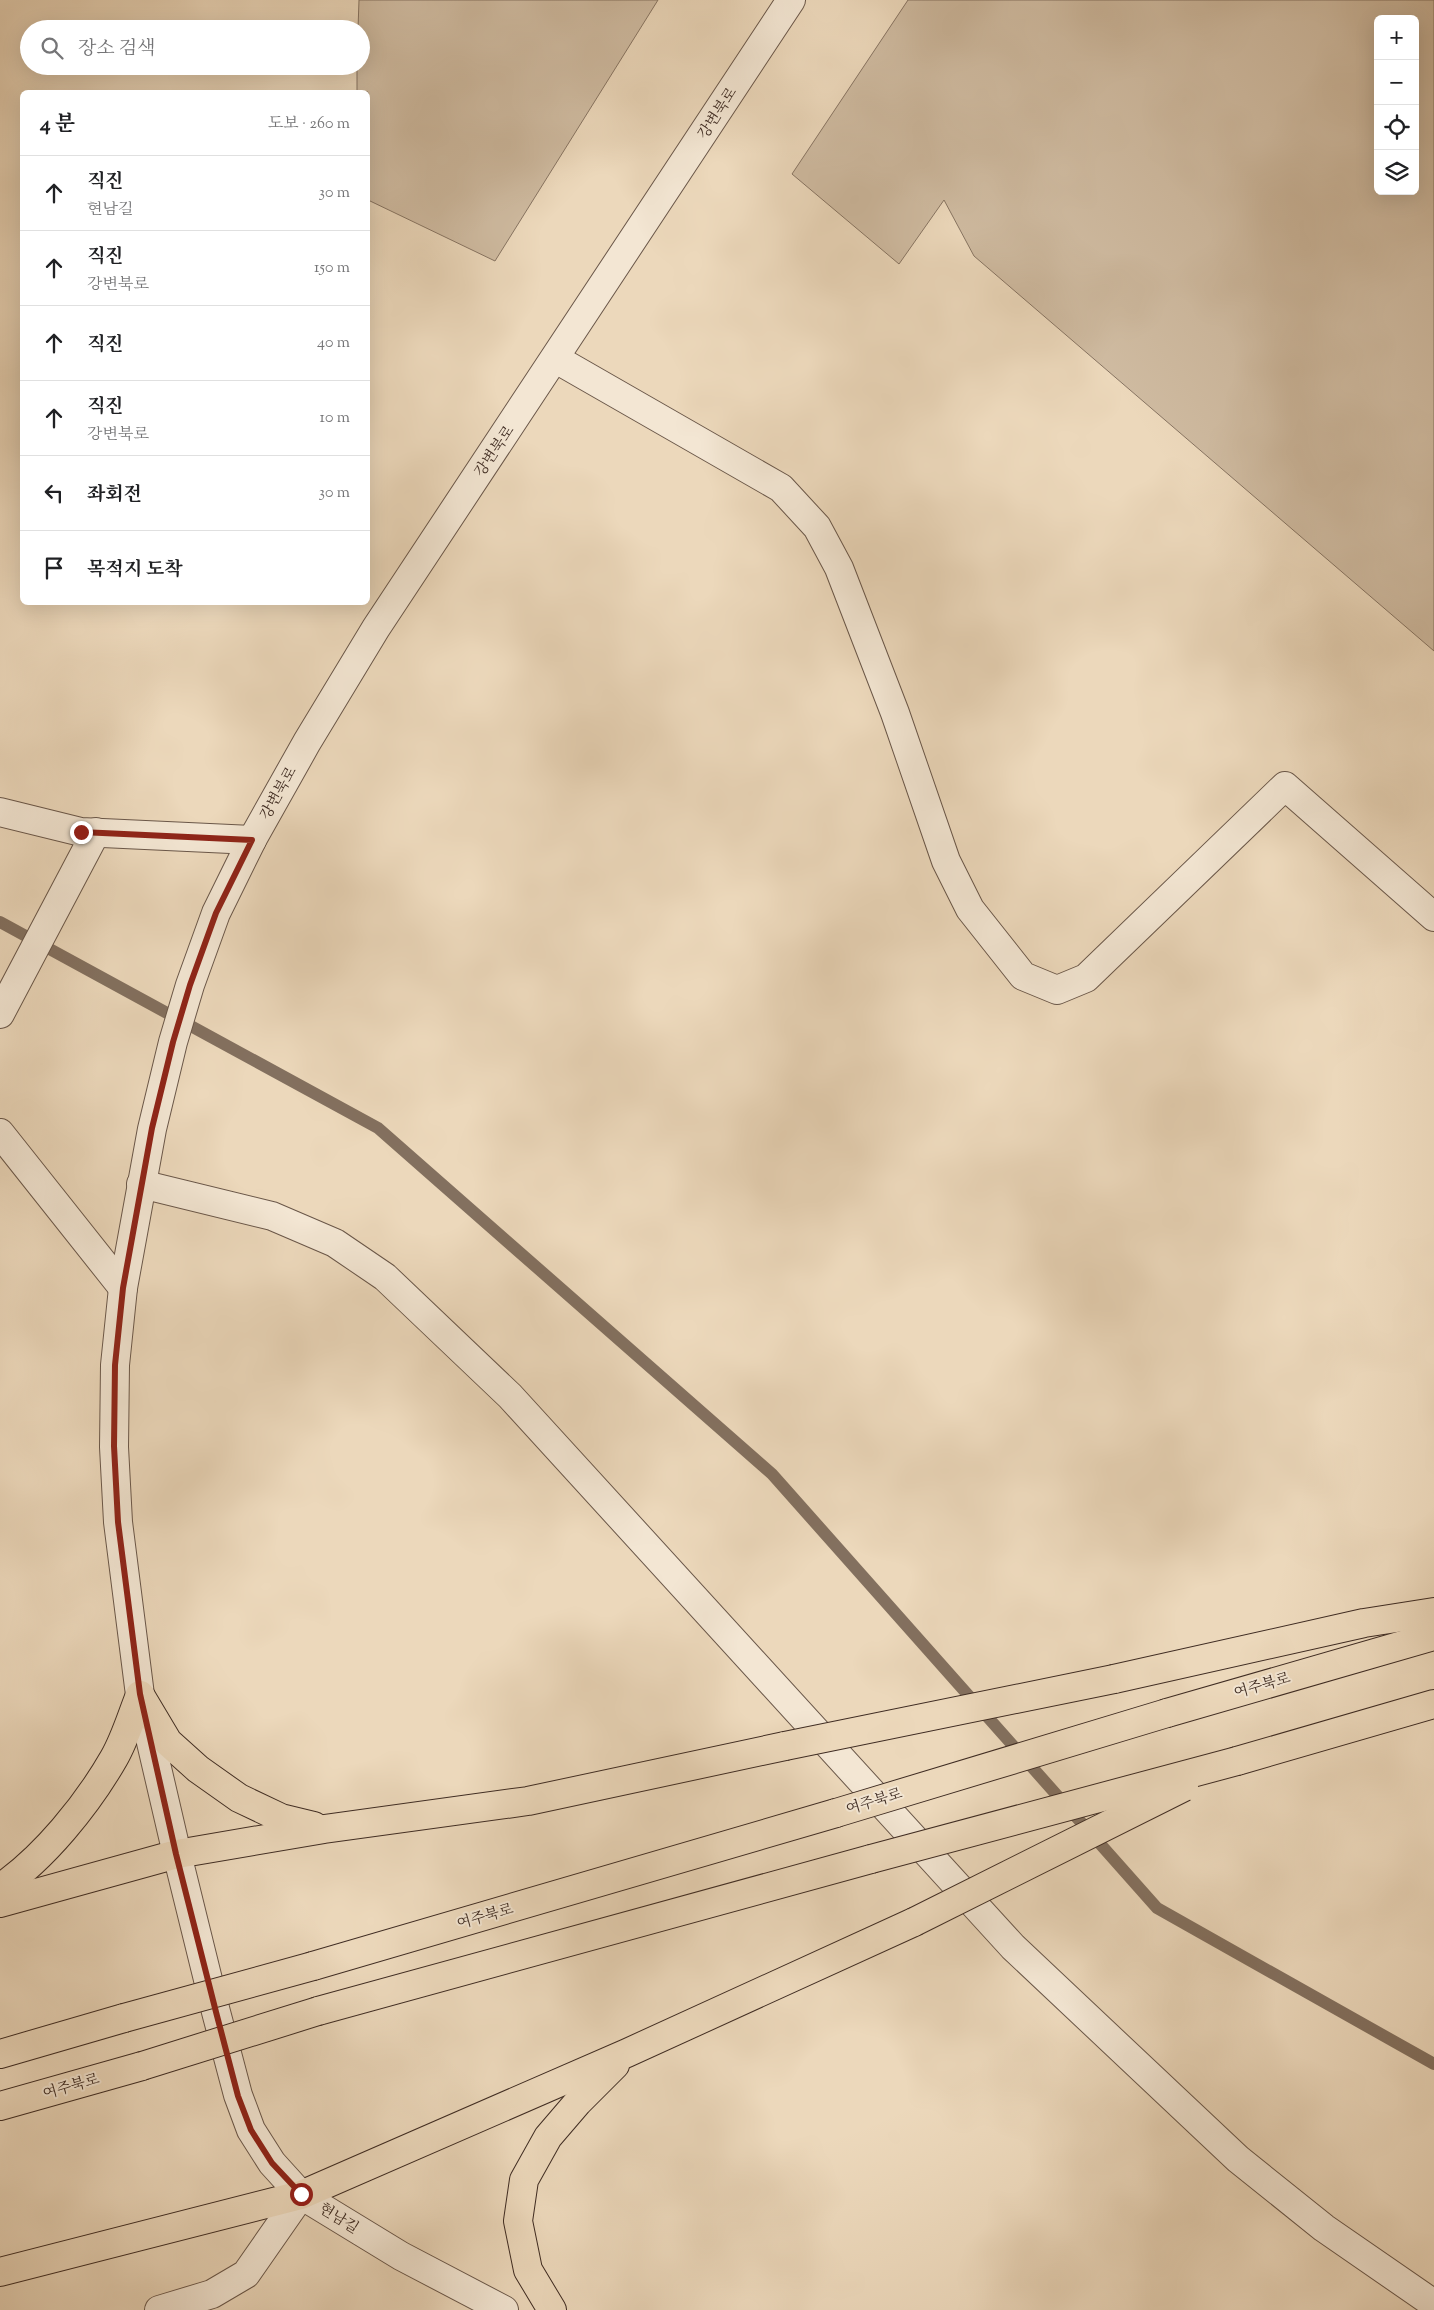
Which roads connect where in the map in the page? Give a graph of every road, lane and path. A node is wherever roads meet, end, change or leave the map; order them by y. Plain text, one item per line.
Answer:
1 (791, 0) edge
2 (556, 359) junction
3 (0, 812) edge
4 (96, 832) junction
5 (252, 840) junction
6 (1434, 917) edge
7 (0, 1014) edge
8 (0, 1132) edge
9 (141, 1184) junction
10 (123, 1288) junction
11 (1434, 1612) edge
12 (1434, 1636) edge
13 (140, 1694) junction
14 (1434, 1704) edge
15 (1237, 1761) junction
16 (324, 1829) junction
17 (176, 1854) junction
18 (0, 1888) edge
19 (0, 1903) edge
20 (627, 2053) junction
21 (0, 2054) edge
22 (0, 2106) edge
23 (301, 2194) junction
24 (0, 2272) edge
25 (1434, 2304) edge
26 (159, 2310) edge
27 (504, 2310) edge
28 (552, 2310) edge

1 - 2 street, 강변북로
2 - 5 street, 강변북로
2 - 6 street
3 - 4 street
4 - 5 street
4 - 7 street
5 - 9 street, 강변북로
8 - 10 street
9 - 10 street
9 - 25 street
10 - 13 street
11 - 16 highway, bridge
12 - 21 highway, 여주북로, bridge
13 - 16 highway
13 - 17 street
13 - 18 highway
14 - 15 highway
15 - 20 highway, bridge
15 - 22 highway, 여주북로, bridge
16 - 17 highway
17 - 19 highway
17 - 23 street, 현남길
20 - 23 highway
20 - 28 highway
23 - 24 highway
23 - 26 street
23 - 27 street, 현남길

